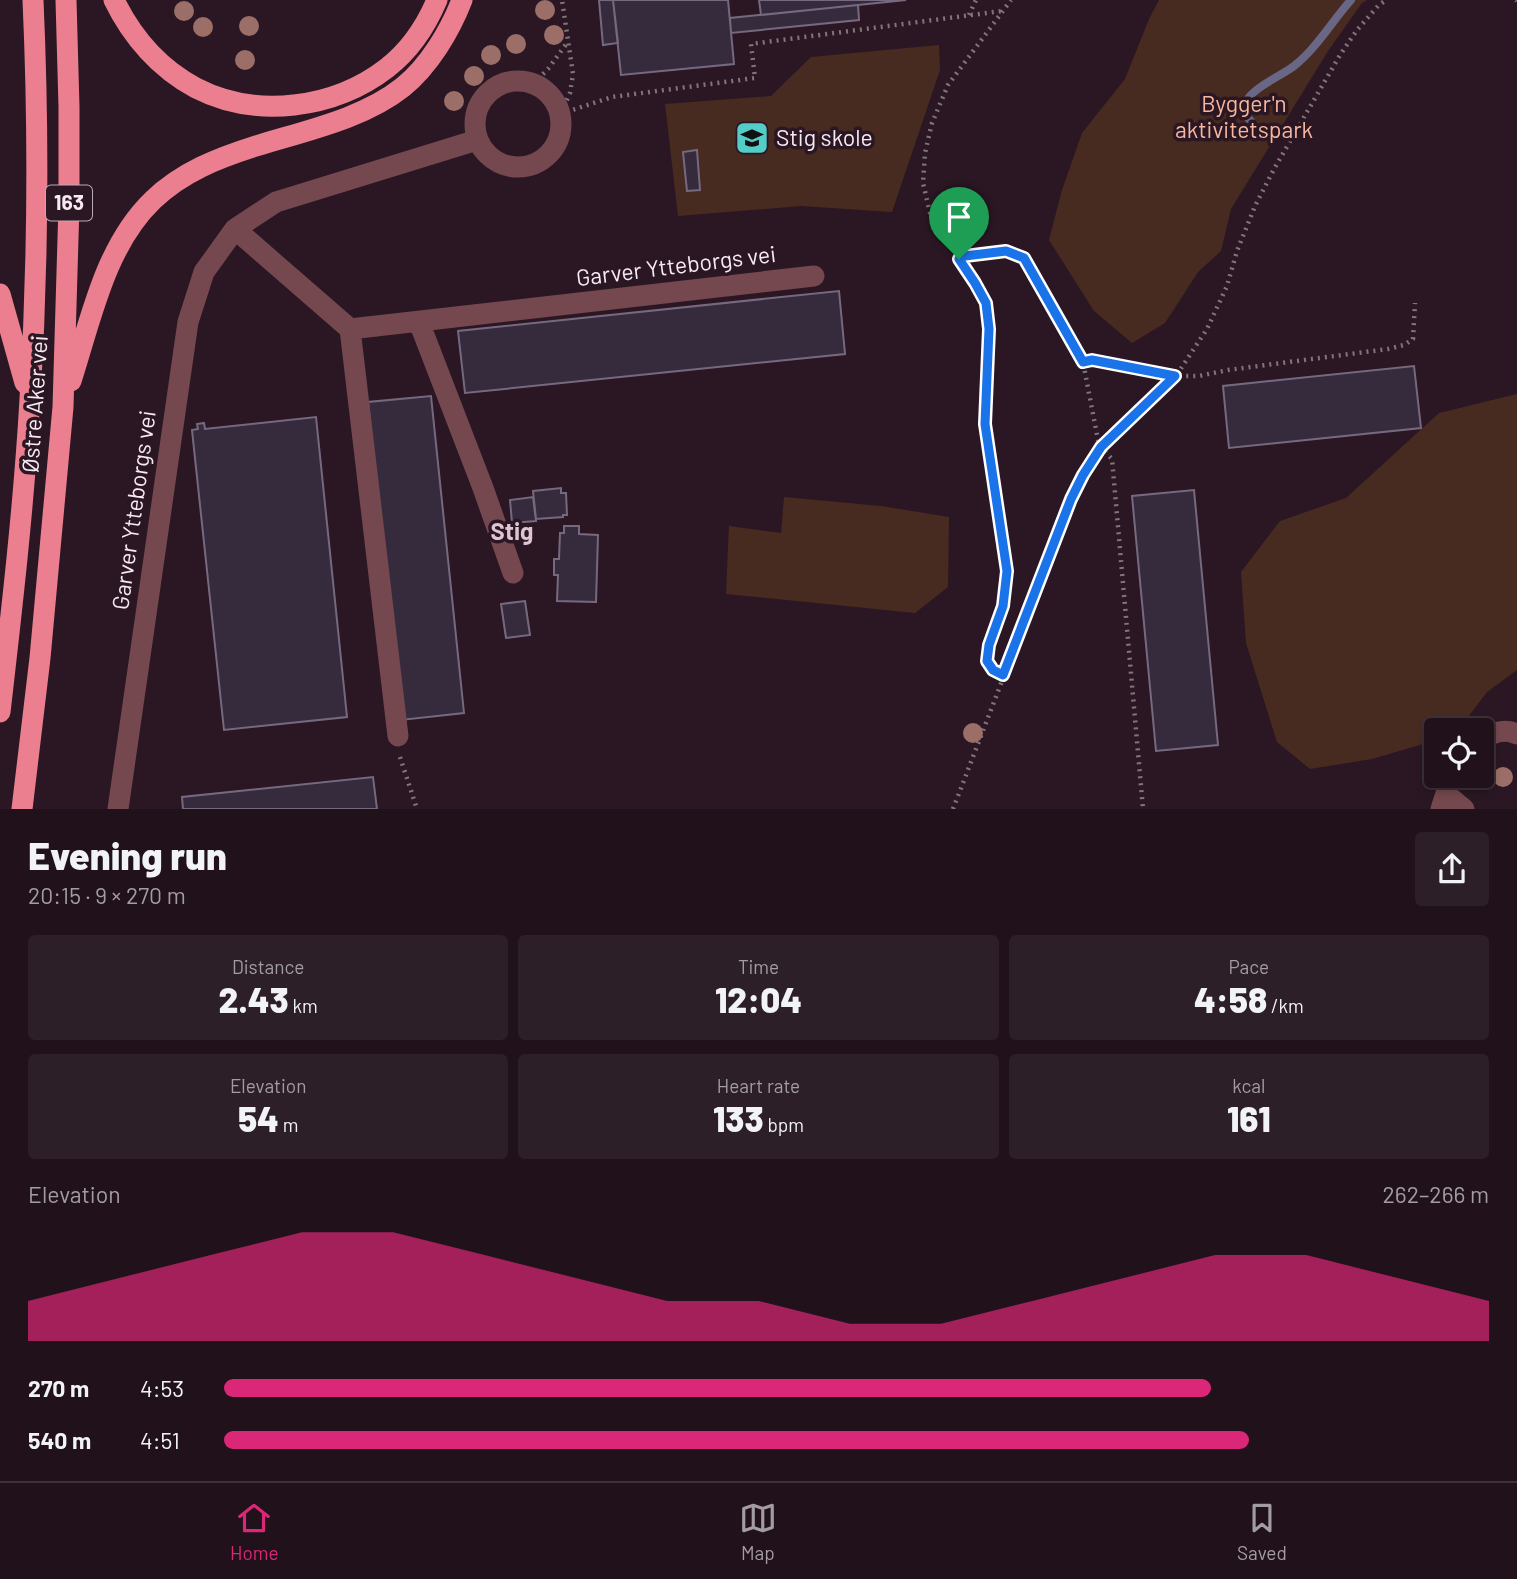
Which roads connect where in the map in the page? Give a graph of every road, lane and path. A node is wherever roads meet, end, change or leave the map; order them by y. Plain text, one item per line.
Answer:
1 (33, 0) edge
2 (66, 0) edge
3 (114, 0) edge
4 (437, 0) edge
5 (462, 0) edge
6 (562, 0) edge
7 (976, 0) edge
8 (1011, 0) edge
9 (1386, 0) edge
10 (1004, 11) junction
11 (968, 16) junction
12 (568, 42) junction
13 (533, 84) junction
14 (561, 114) junction
15 (477, 140) junction
16 (235, 229) junction
17 (959, 259) junction
18 (814, 276) dead end
19 (0, 294) edge
20 (1415, 303) dead end
21 (419, 322) junction
22 (350, 329) junction
23 (1083, 362) junction
24 (1175, 376) junction
25 (30, 401) junction
26 (63, 407) junction
27 (1101, 447) junction
28 (513, 573) dead end
29 (1003, 675) junction
30 (0, 712) edge
31 (1494, 734) edge
32 (1517, 734) edge
33 (398, 736) joint
34 (1446, 793) edge
35 (22, 809) edge
36 (118, 809) edge
37 (417, 809) edge
38 (953, 809) edge
39 (1143, 809) edge
40 (1464, 809) edge

1 - 25 highway, Østre Aker vei / 163
2 - 26 highway, Østre Aker vei / 163
3 - 4 highway
5 - 26 highway
6 - 12 path
7 - 11 path
8 - 10 path
9 - 24 path
10 - 11 path
10 - 17 path
11 - 14 path
12 - 13 path
12 - 14 path
13 - 14 street
13 - 15 street
14 - 15 street
15 - 16 street, Garver Ytteborgs vei
16 - 22 street
16 - 36 street, Garver Ytteborgs vei
17 - 23 path
17 - 29 path
18 - 21 street, Garver Ytteborgs vei
19 - 25 highway
20 - 24 path
21 - 22 street, Garver Ytteborgs vei
21 - 28 street
22 - 33 street
23 - 24 path
23 - 27 path
24 - 27 path
25 - 30 highway, Østre Aker vei / 163
26 - 35 highway, Østre Aker vei / 163
27 - 29 path
27 - 39 path
29 - 38 path
31 - 32 street
33 - 37 path
34 - 40 street

